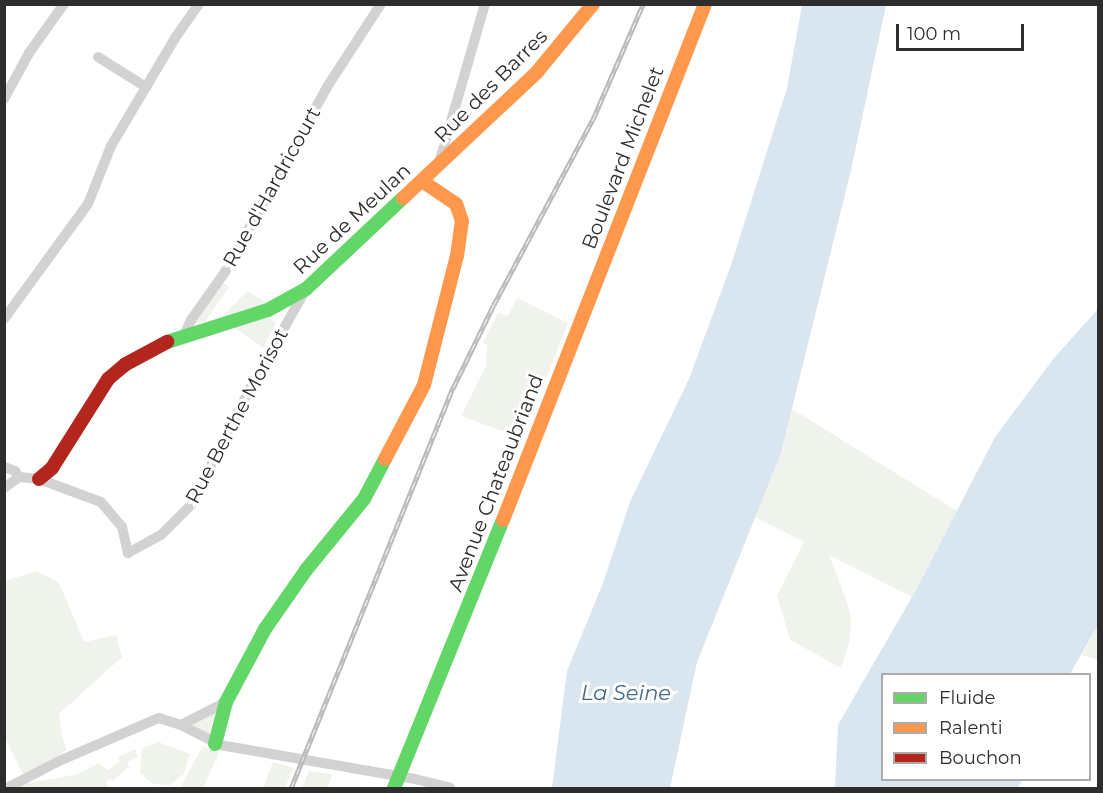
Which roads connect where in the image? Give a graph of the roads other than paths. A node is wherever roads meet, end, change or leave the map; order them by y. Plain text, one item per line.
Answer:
1 (64, 4) edge
2 (199, 4) edge
3 (381, 4) edge
4 (485, 4) edge
5 (593, 4) edge
6 (705, 4) edge
7 (98, 57) dead end
8 (146, 87) junction
9 (4, 99) edge
10 (438, 166) junction
11 (422, 181) junction
12 (306, 289) junction
13 (4, 319) edge
14 (578, 327) joint
15 (188, 329) junction
16 (4, 467) edge
17 (19, 477) junction
18 (39, 479) junction
19 (4, 488) edge
20 (226, 702) junction
21 (181, 725) junction
22 (218, 745) junction
23 (401, 783) edge
24 (7, 789) edge
25 (450, 789) edge

1 - 9 street
2 - 8 street
3 - 15 street, Rue d'Hardricourt
4 - 10 street
5 - 10 street, Rue des Barres
6 - 14 street, Boulevard Michelet
7 - 8 street
8 - 13 street
10 - 11 street, Rue de Meulan
11 - 12 street, Rue de Meulan
11 - 20 street
12 - 15 street, Rue de Meulan
12 - 18 street, Rue Berthe Morisot
14 - 23 street, Avenue Chateaubriand
15 - 18 street, Rue de Meulan
16 - 17 street
17 - 18 street
17 - 19 street
20 - 21 street
20 - 22 street
21 - 22 street
21 - 24 street
22 - 23 street
23 - 25 street

